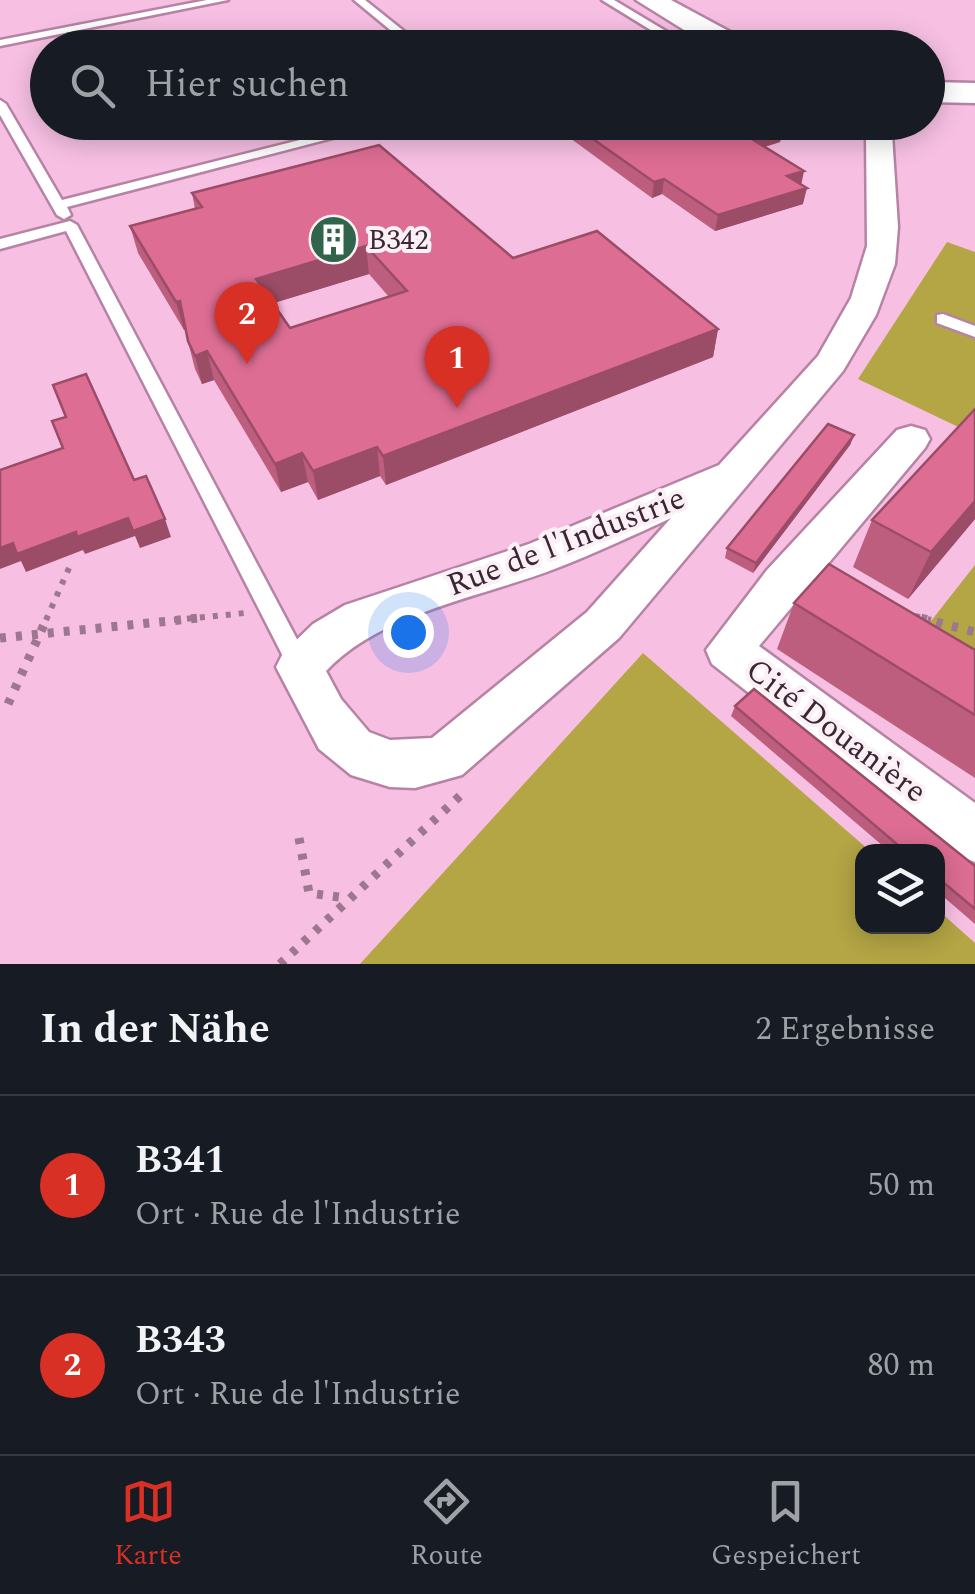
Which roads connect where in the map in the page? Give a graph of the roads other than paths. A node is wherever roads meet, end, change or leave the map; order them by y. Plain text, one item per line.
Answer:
1 (222, 0) edge
2 (359, 0) edge
3 (607, 0) edge
4 (650, 0) edge
5 (67, 30) edge
6 (397, 30) edge
7 (658, 30) edge
8 (704, 30) edge
9 (30, 37) edge
10 (0, 43) edge
11 (945, 92) edge
12 (975, 93) edge
13 (0, 104) edge
14 (316, 140) edge
15 (879, 140) edge
16 (58, 204) junction
17 (70, 226) junction
18 (0, 244) edge
19 (944, 319) dead end
20 (975, 332) edge
21 (911, 439) dead end
22 (733, 475) junction
23 (300, 667) junction
24 (975, 836) edge

1 - 5 lane
2 - 6 lane
3 - 7 lane
4 - 8 main road
9 - 10 lane
11 - 12 main road
13 - 16 lane
14 - 16 lane
15 - 22 street, Rue de l'Industrie
16 - 17 lane
17 - 18 lane
17 - 23 lane
19 - 20 lane
21 - 24 street, Cité Douanière
22 - 23 street, Rue de l'Industrie
22 - 23 street, Rue de l'Industrie

